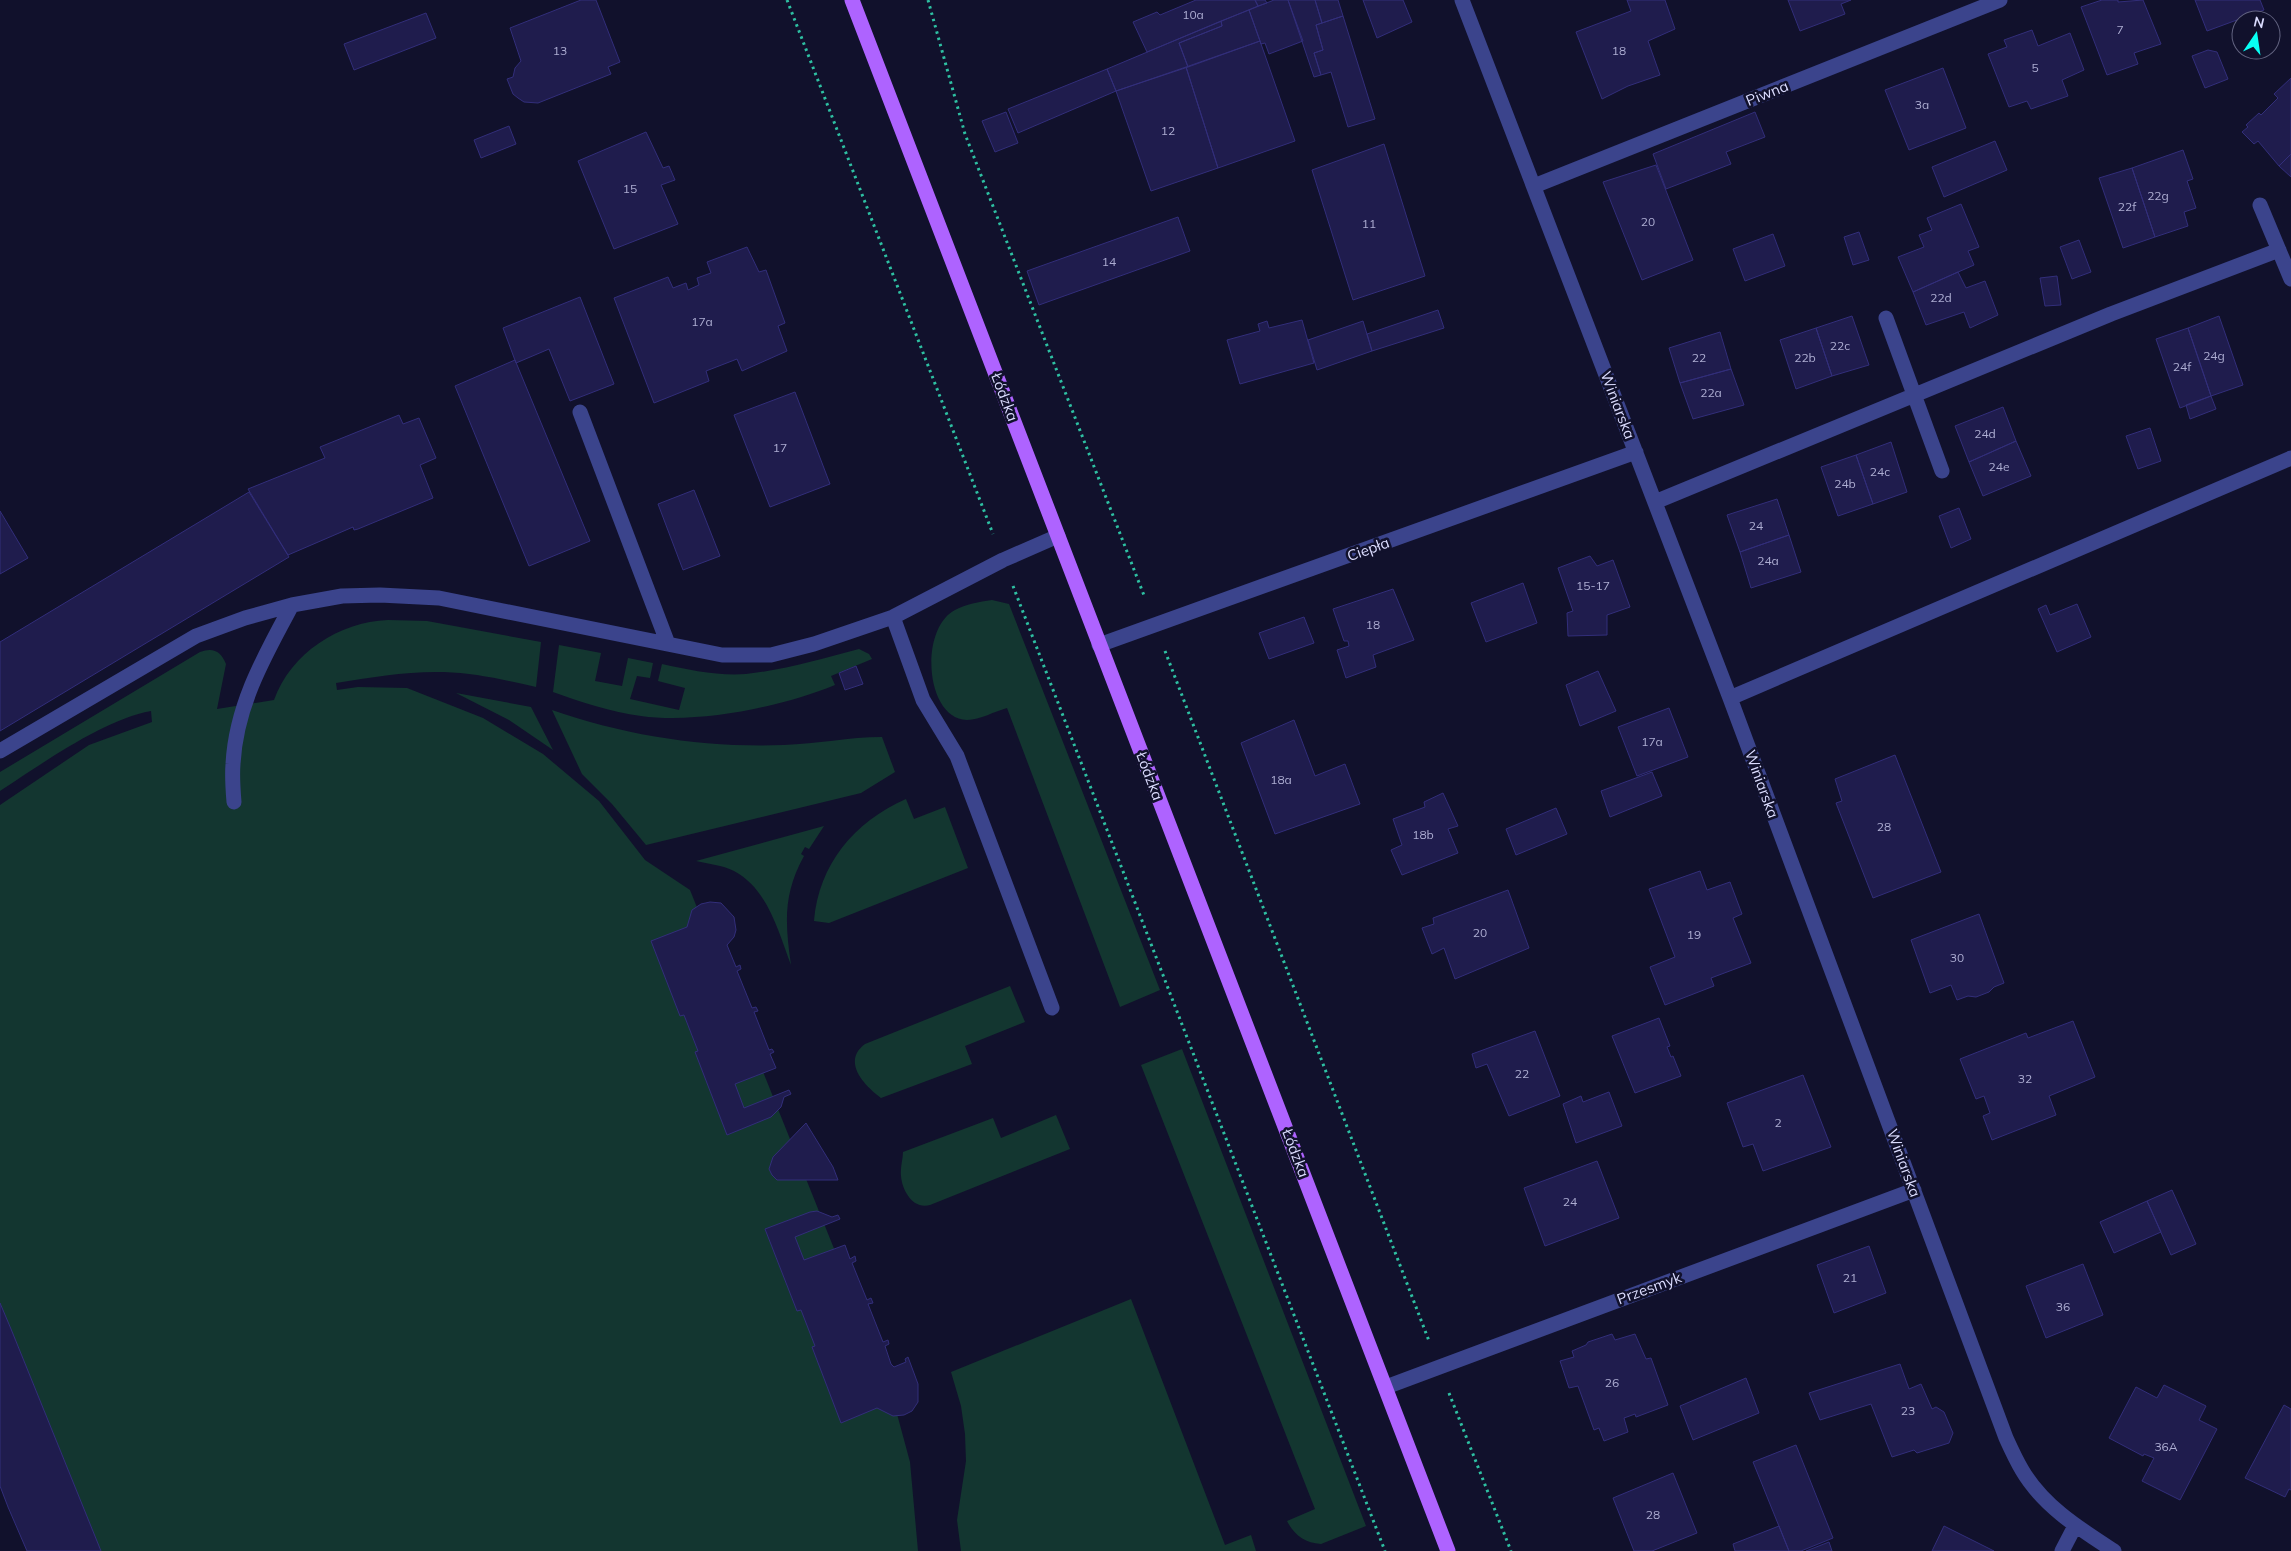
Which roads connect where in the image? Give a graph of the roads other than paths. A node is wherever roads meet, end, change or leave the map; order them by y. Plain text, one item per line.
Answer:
1 (852, 0) edge
2 (1462, 0) edge
3 (2000, 0) edge
4 (1534, 186) junction
5 (2260, 205) dead end
6 (2279, 250) junction
7 (2291, 279) edge
8 (1886, 318) dead end
9 (1914, 395) junction
10 (580, 412) dead end
11 (1636, 452) junction
12 (2291, 458) edge
13 (1942, 471) dead end
14 (1655, 502) junction
15 (1058, 536) junction
16 (292, 605) junction
17 (892, 617) junction
18 (668, 644) junction
19 (1100, 645) junction
20 (1730, 698) junction
21 (0, 752) edge
22 (234, 802) dead end
23 (1052, 1008) dead end
24 (1914, 1190) junction
25 (1386, 1387) junction
26 (2075, 1526) junction
27 (1448, 1551) edge
28 (2062, 1551) edge
29 (2114, 1551) edge

1 - 15 main road, Łódzka
2 - 4 street, Winiarska
3 - 4 street, Piwna
4 - 11 street, Winiarska
5 - 6 street
6 - 7 street
6 - 9 street
8 - 9 street
9 - 13 street
9 - 14 street
10 - 18 street
11 - 14 street, Winiarska
11 - 19 street, Ciepła
12 - 20 street
14 - 20 street, Winiarska
15 - 17 street
15 - 19 main road, Łódzka
16 - 18 street
16 - 21 street
16 - 22 street
17 - 18 street
17 - 23 street
19 - 25 main road, Łódzka
20 - 24 street, Winiarska
24 - 25 street, Przesmyk
24 - 26 street, Winiarska
25 - 27 main road, Łódzka
26 - 28 street
26 - 29 street, Winiarska

